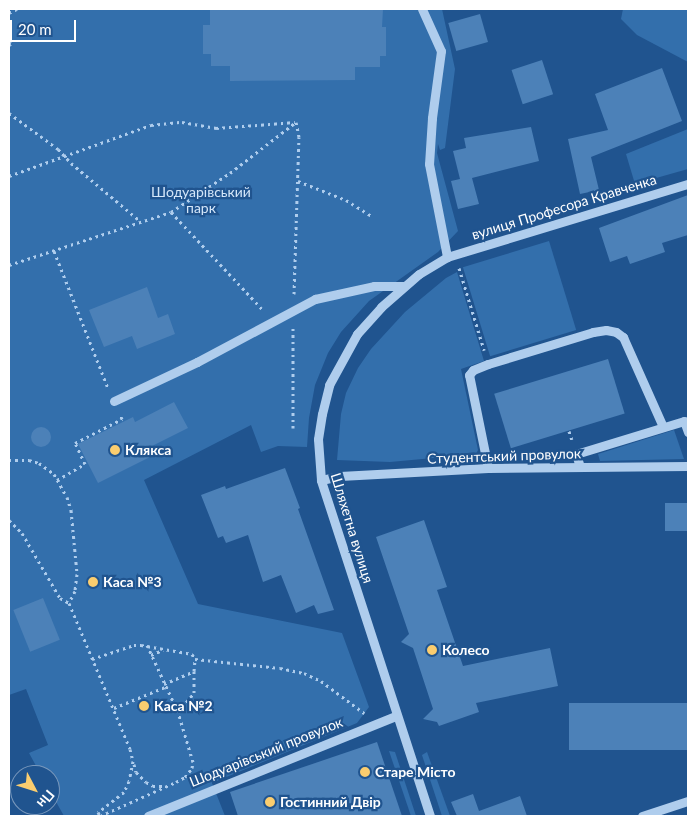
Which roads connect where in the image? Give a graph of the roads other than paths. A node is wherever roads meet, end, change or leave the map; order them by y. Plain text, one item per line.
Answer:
1 (422, 9) edge
2 (688, 184) edge
3 (447, 257) junction
4 (404, 286) junction
5 (114, 401) road end
6 (663, 427) junction
7 (688, 432) edge
8 (688, 466) edge
9 (580, 467) junction
10 (488, 468) junction
11 (321, 480) junction
12 (396, 716) junction
13 (688, 801) edge
14 (148, 816) edge
15 (430, 816) edge
16 (642, 816) edge

1 - 3 street
2 - 3 street, вулиця Професора Кравченка
3 - 4 street, Шляхетна вулиця
4 - 5 street
4 - 11 street, Шляхетна вулиця
6 - 7 street
6 - 9 street
6 - 10 street
8 - 9 street, Студентський провулок
9 - 10 street, Студентський провулок
10 - 11 street, Студентський провулок
11 - 12 street, Шляхетна вулиця
12 - 14 street, Шодуарівський провулок
12 - 15 street, Шляхетна вулиця
13 - 16 street

